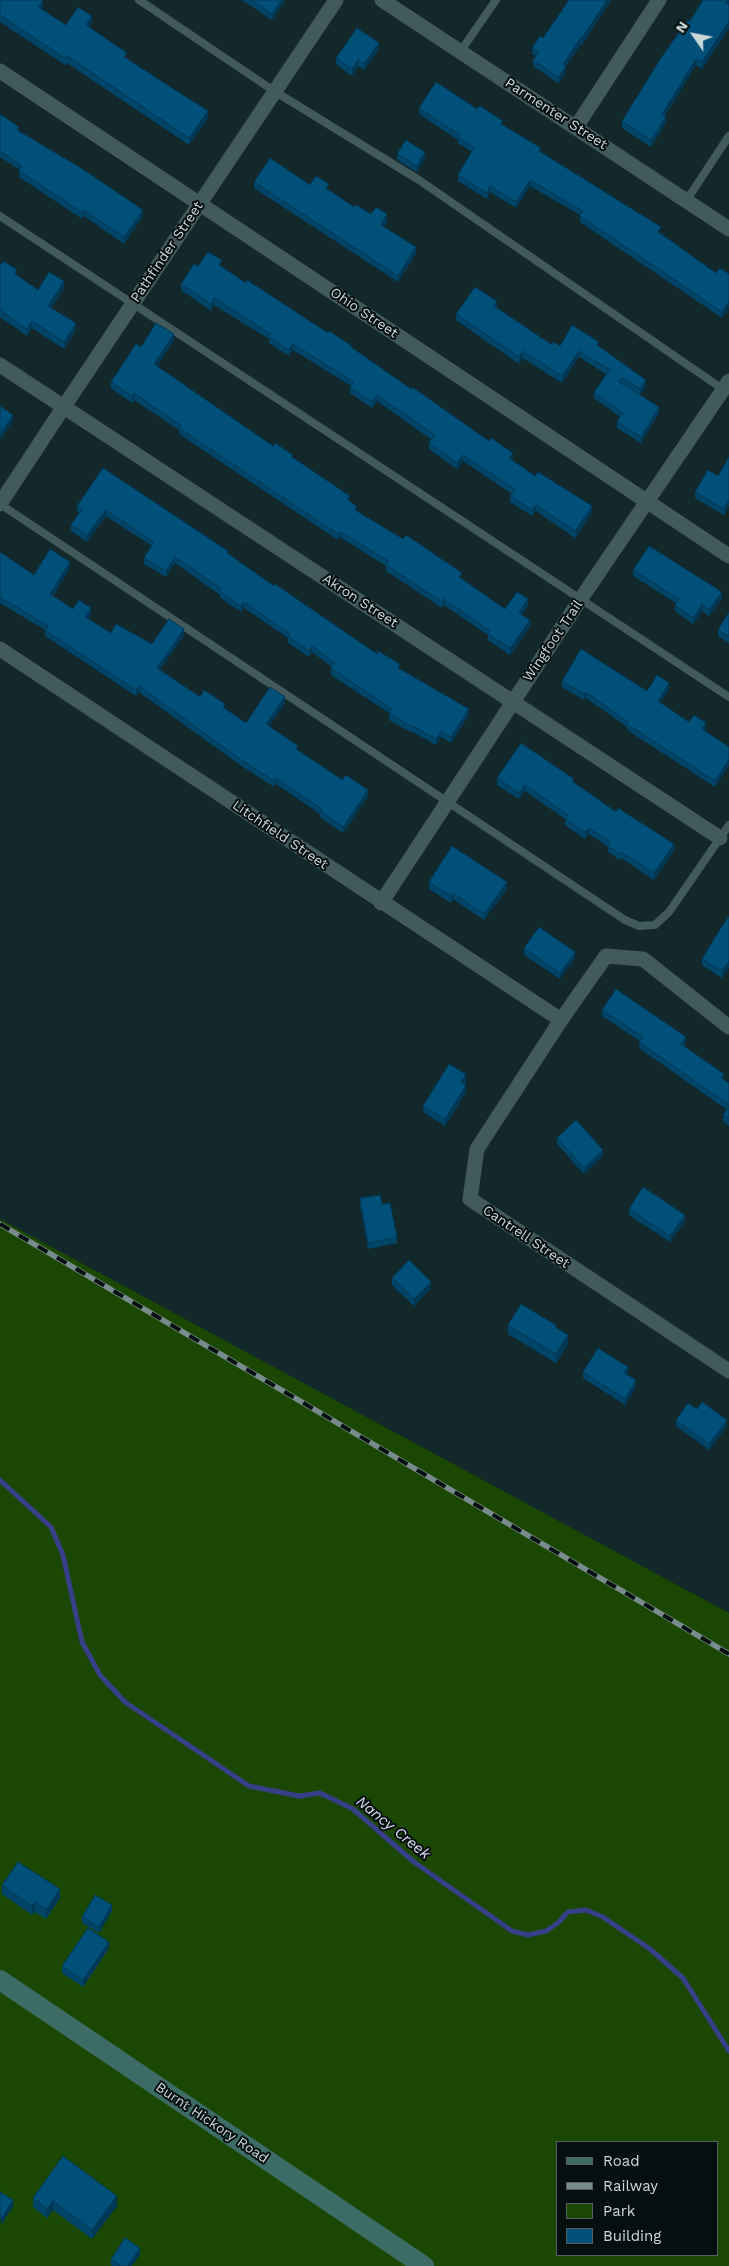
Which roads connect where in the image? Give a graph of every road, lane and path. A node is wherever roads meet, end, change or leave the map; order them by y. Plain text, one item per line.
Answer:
1 (139, 0) edge
2 (336, 0) edge
3 (382, 0) edge
4 (496, 0) edge
5 (659, 0) edge
6 (460, 52) junction
7 (0, 71) edge
8 (274, 91) junction
9 (576, 127) junction
10 (729, 136) edge
11 (686, 201) junction
12 (199, 203) junction
13 (0, 216) edge
14 (729, 229) edge
15 (132, 304) junction
16 (0, 365) edge
17 (726, 386) edge
18 (63, 408) junction
19 (647, 503) junction
20 (0, 504) edge
21 (729, 556) edge
22 (580, 600) junction
23 (0, 649) edge
24 (729, 697) edge
25 (513, 701) junction
26 (449, 802) junction
27 (729, 825) edge
28 (720, 838) junction
29 (382, 903) junction
30 (561, 1020) junction
31 (729, 1027) edge
32 (729, 1371) edge
33 (0, 1980) edge
34 (424, 2266) edge

1 - 8 lane
2 - 8 street, Pathfinder Street
3 - 6 street, Parmenter Street
4 - 6 lane
5 - 9 street
6 - 9 street, Parmenter Street
7 - 12 street, Ohio Street
8 - 12 street, Pathfinder Street
8 - 17 lane
9 - 11 street, Parmenter Street
10 - 11 lane
11 - 14 street, Parmenter Street
12 - 15 street, Pathfinder Street
12 - 19 street, Ohio Street
13 - 15 lane
15 - 18 street, Pathfinder Street
15 - 22 lane
16 - 18 street, Akron Street
17 - 19 street, Wingfoot Trail
18 - 20 street, Pathfinder Street
18 - 25 street, Akron Street
19 - 21 street, Ohio Street
19 - 22 street, Wingfoot Trail
20 - 26 lane
22 - 24 lane
22 - 25 street, Wingfoot Trail
23 - 29 street, Litchfield Street
25 - 26 street, Wingfoot Trail
25 - 28 street, Akron Street
26 - 28 lane
26 - 29 street, Wingfoot Trail
27 - 28 lane
29 - 30 street, Litchfield Street
30 - 31 street
30 - 32 street, Cantrell Street
33 - 34 main road, Burnt Hickory Road

